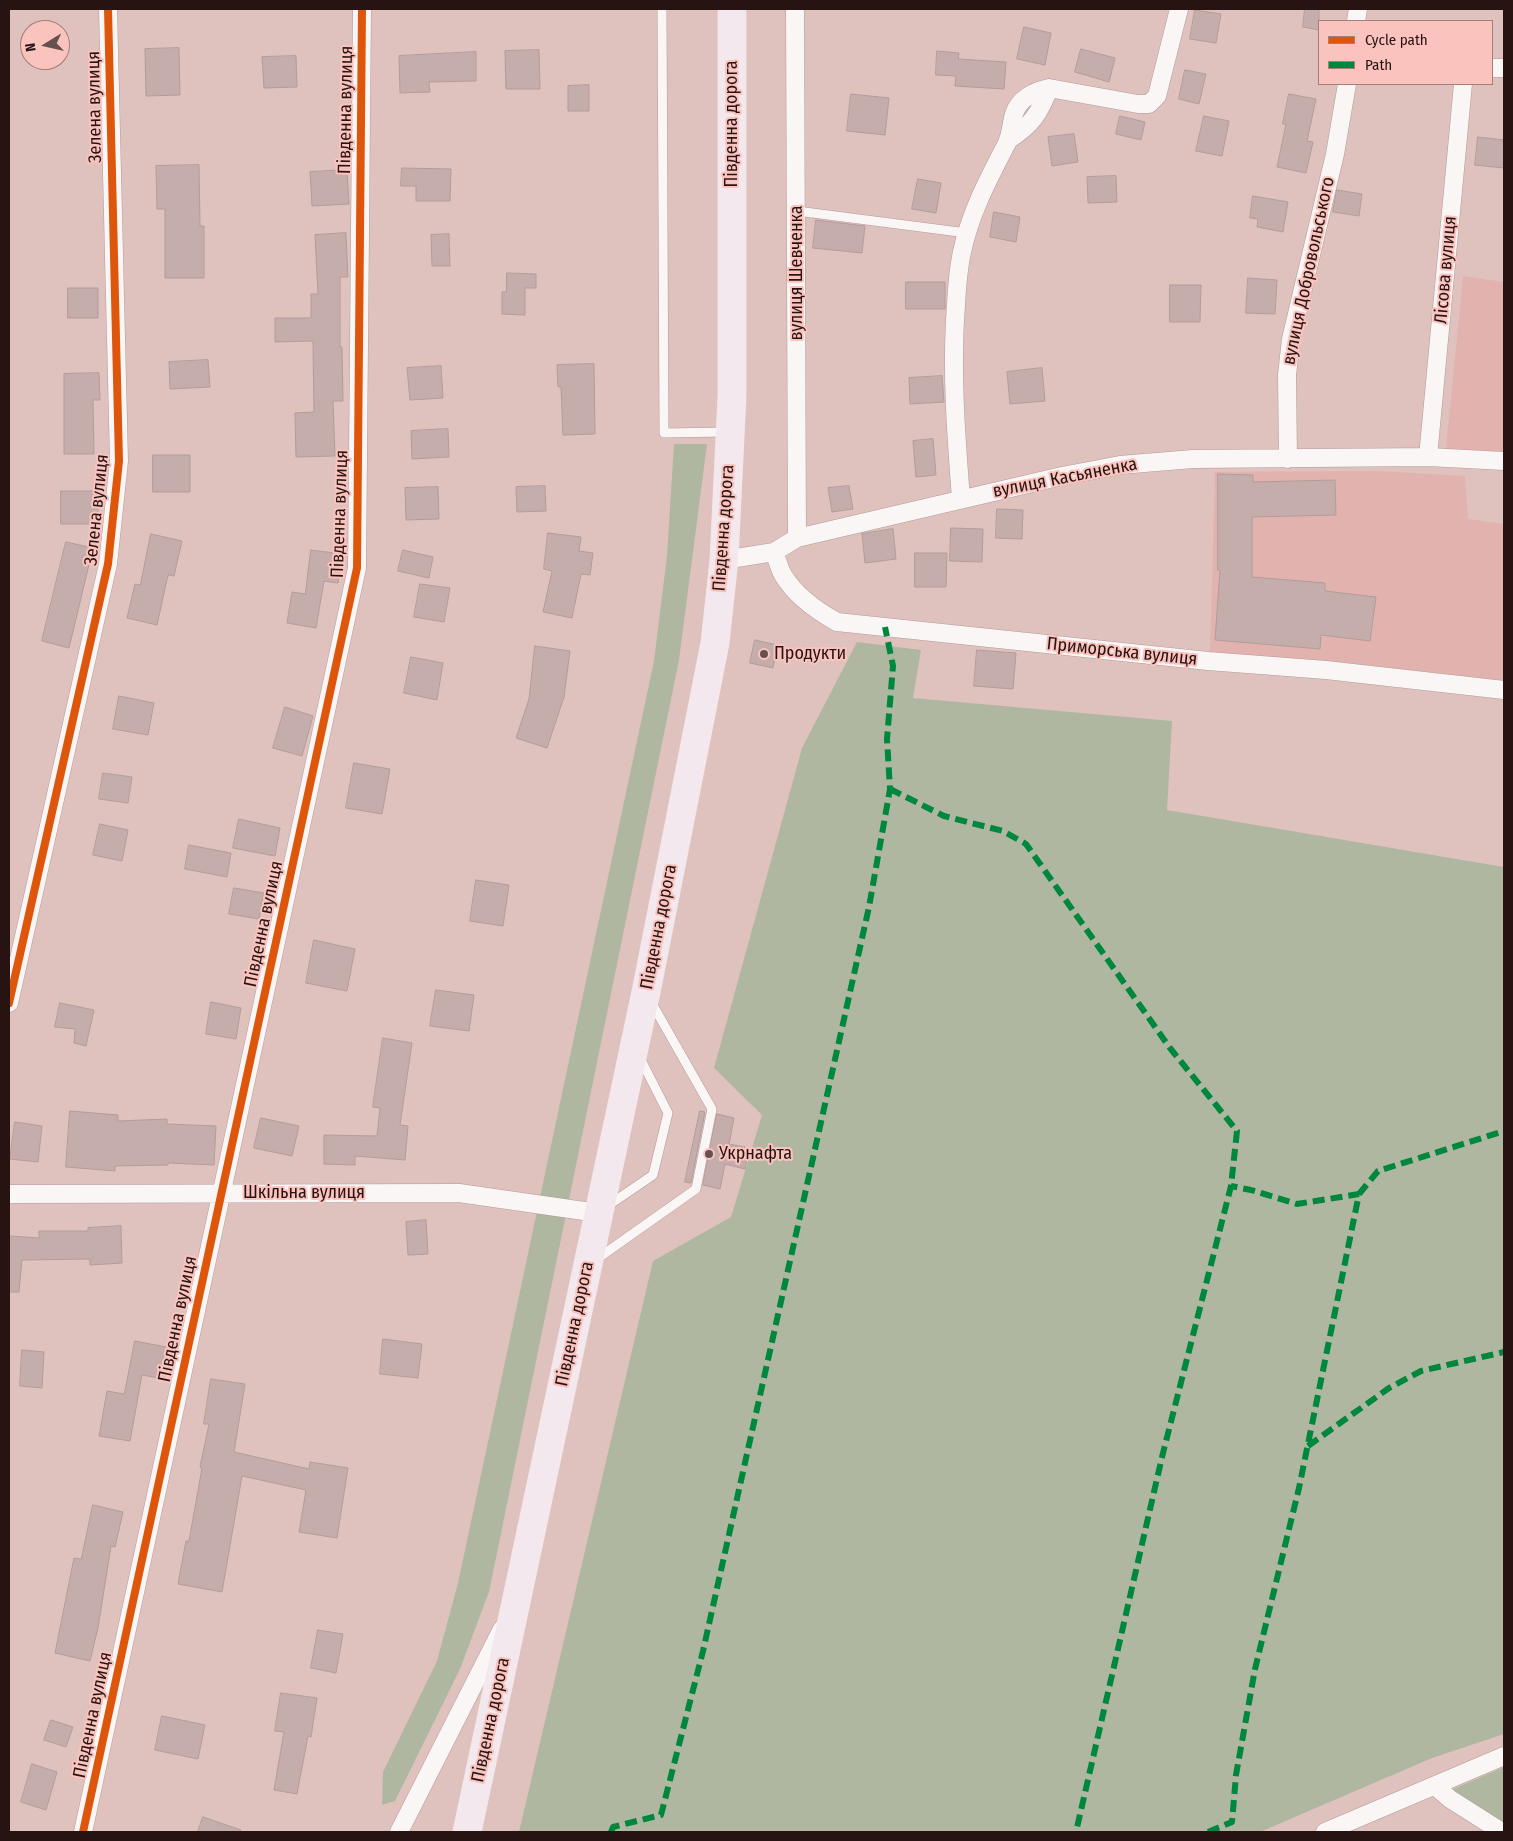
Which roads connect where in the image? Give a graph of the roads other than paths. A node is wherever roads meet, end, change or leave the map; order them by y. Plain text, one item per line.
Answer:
1 (108, 9) edge
2 (362, 9) edge
3 (662, 9) edge
4 (732, 9) edge
5 (795, 9) edge
6 (1179, 9) edge
7 (1347, 85) edge
8 (1463, 85) edge
9 (797, 211) junction
10 (967, 233) junction
11 (730, 432) junction
12 (1428, 457) junction
13 (1288, 459) junction
14 (1504, 461) edge
15 (961, 499) junction
16 (797, 538) junction
17 (774, 552) junction
18 (724, 560) junction
19 (1504, 690) edge
20 (646, 992) junction
21 (9, 1003) edge
22 (634, 1046) junction
23 (221, 1192) junction
24 (9, 1194) edge
25 (598, 1213) junction
26 (588, 1266) junction
27 (516, 1602) junction
28 (1504, 1756) edge
29 (1435, 1786) junction
30 (83, 1832) edge
31 (399, 1832) edge
32 (467, 1832) edge
33 (1325, 1832) edge
34 (1502, 1832) edge

1 - 21 street, Зелена вулиця
2 - 23 street, Південна вулиця
3 - 11 lane
4 - 11 highway, Південна дорога
5 - 9 street, вулиця Шевченка
6 - 10 street
7 - 13 street, вулиця Добровольського
8 - 12 street, Лісова вулиця
9 - 10 lane
9 - 16 street, вулиця Шевченка
10 - 15 street
11 - 18 highway, Південна дорога
12 - 13 street, вулиця Касьяненка
12 - 14 street, вулиця Касьяненка
13 - 15 street, вулиця Касьяненка
15 - 16 street, вулиця Касьяненка
16 - 17 street, вулиця Касьяненка
17 - 18 street, вулиця Касьяненка
17 - 19 street, Приморська вулиця
18 - 20 highway, Південна дорога
20 - 22 highway, Південна дорога
20 - 26 lane
22 - 25 highway, Південна дорога
22 - 25 lane
23 - 24 street, Шкільна вулиця
23 - 25 street, Шкільна вулиця
23 - 30 street, Південна вулиця
25 - 26 highway, Південна дорога
26 - 27 highway, Південна дорога
27 - 31 street
27 - 32 highway, Південна дорога
28 - 29 street
29 - 33 street
29 - 34 street

